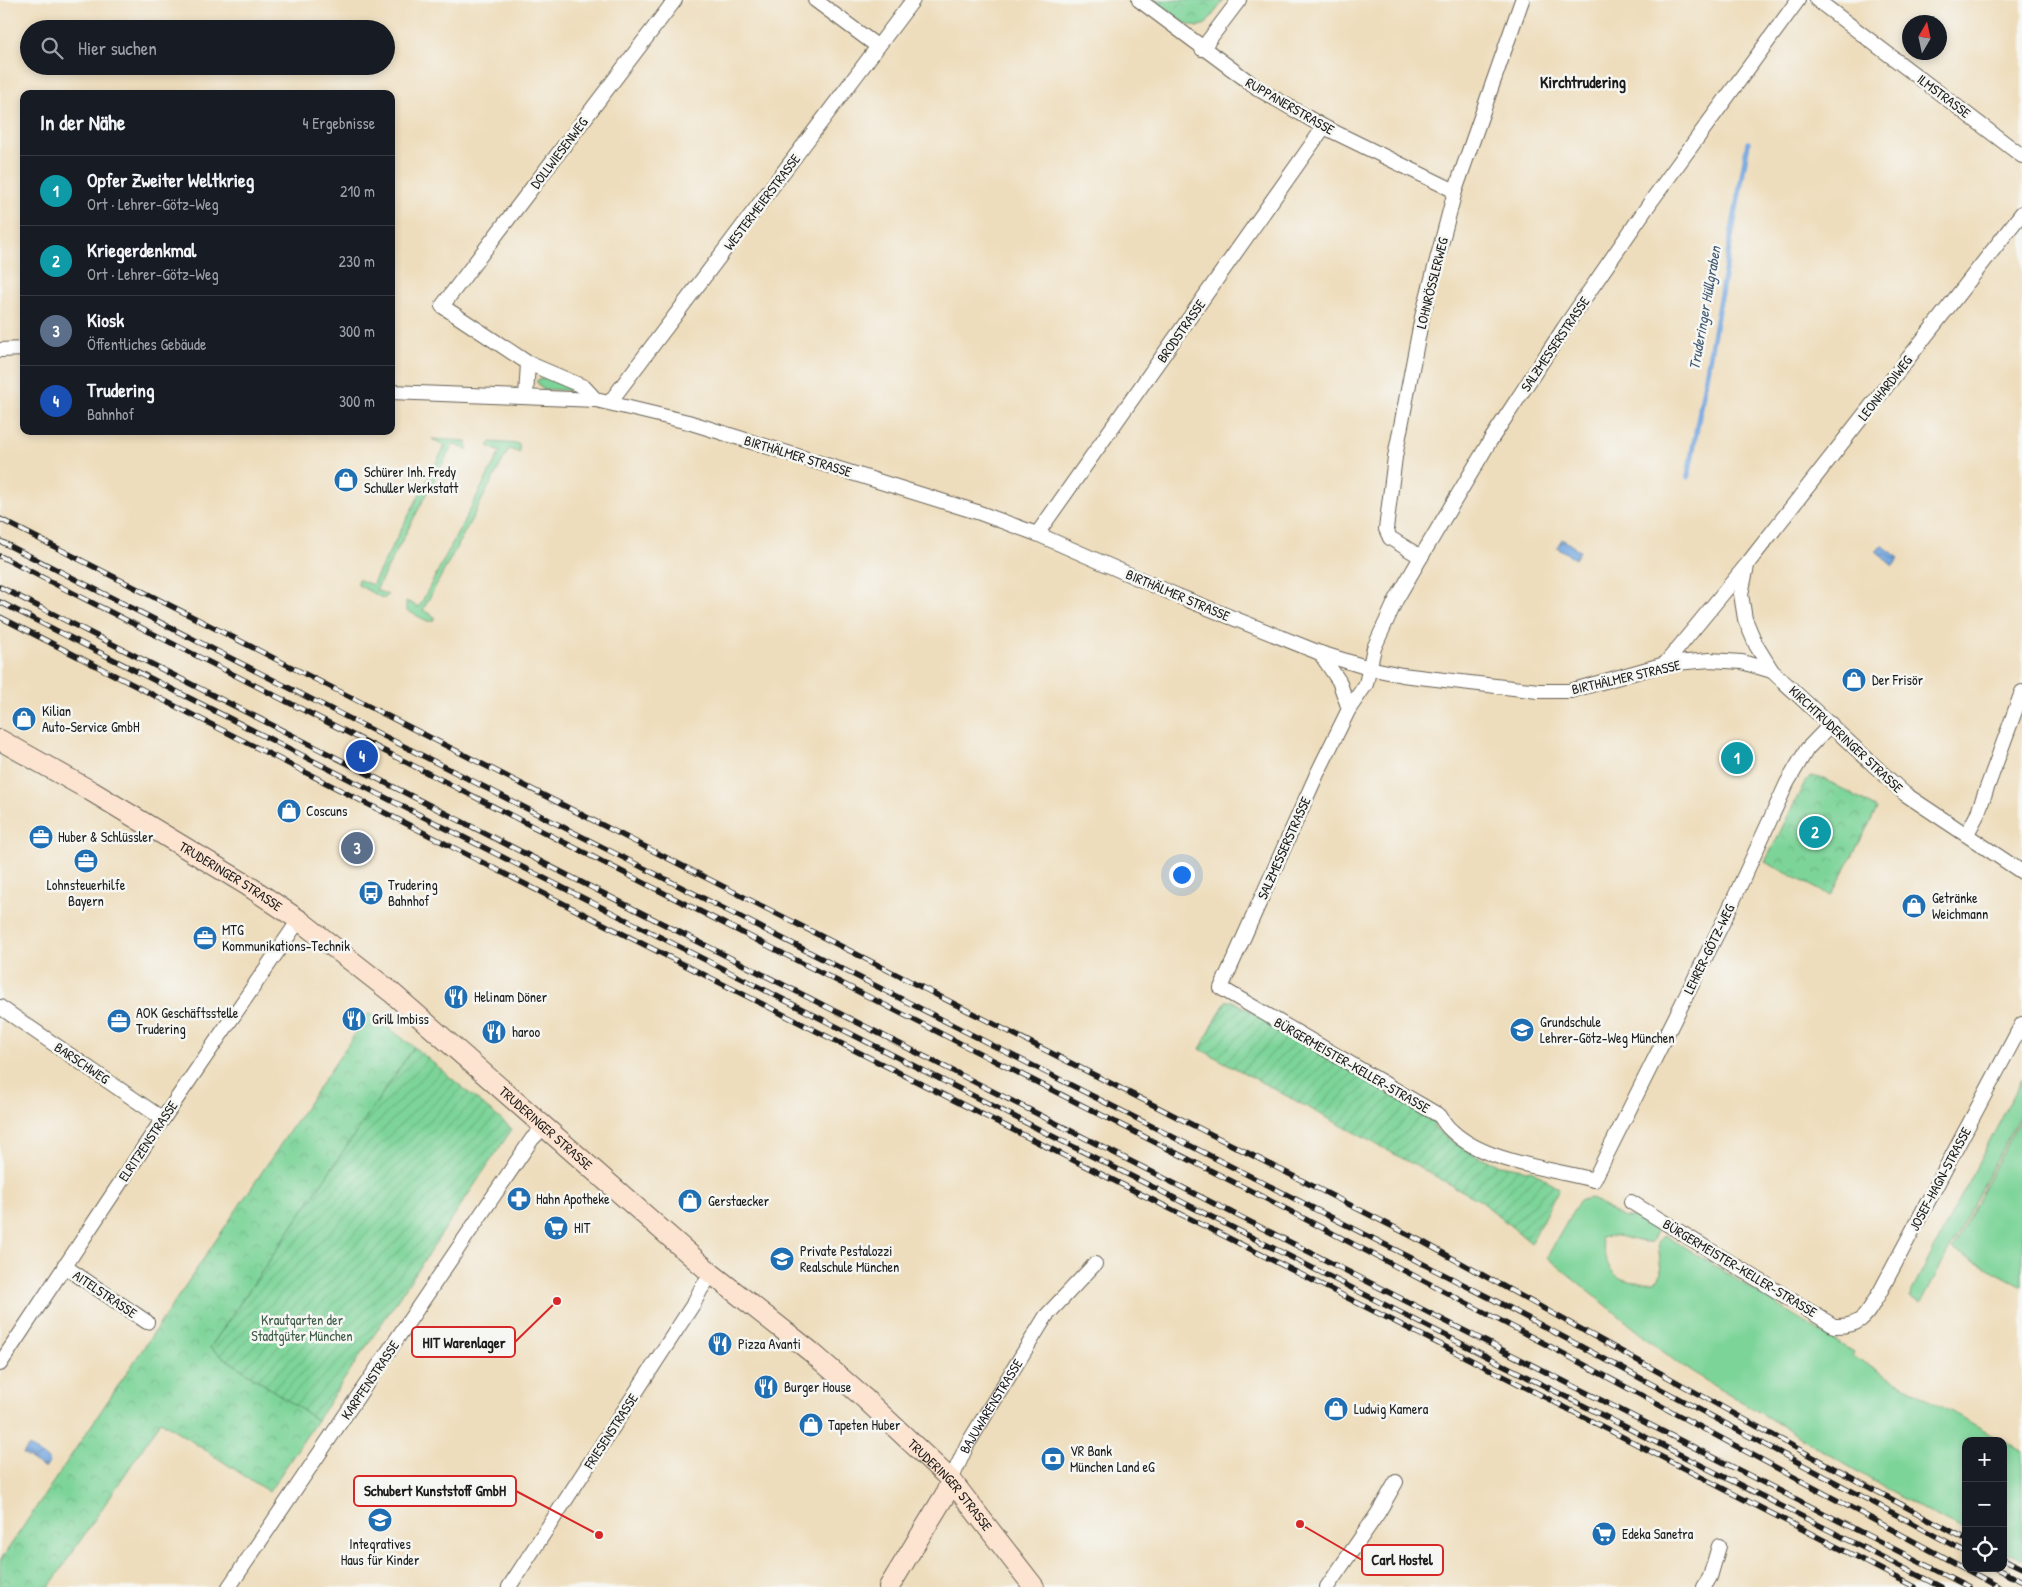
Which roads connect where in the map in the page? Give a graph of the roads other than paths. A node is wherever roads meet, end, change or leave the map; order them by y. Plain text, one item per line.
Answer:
1 (675, 0) edge
2 (814, 0) edge
3 (913, 0) edge
4 (1139, 0) edge
5 (1239, 0) edge
6 (1522, 0) edge
7 (1798, 0) edge
8 (1817, 0) edge
9 (877, 46) junction
10 (1202, 49) junction
11 (1324, 127) junction
12 (2022, 156) edge
13 (1455, 191) junction
14 (2022, 213) edge
15 (442, 306) joint
16 (20, 349) edge
17 (0, 350) edge
18 (528, 363) junction
19 (395, 392) edge
20 (526, 396) junction
21 (603, 401) junction
22 (1037, 534) junction
23 (1421, 557) junction
24 (1748, 563) junction
25 (1320, 653) junction
26 (1665, 664) junction
27 (1369, 668) junction
28 (1772, 671) junction
29 (2022, 692) edge
30 (1349, 709) junction
31 (1831, 724) junction
32 (0, 740) edge
33 (1967, 834) junction
34 (2022, 872) edge
35 (299, 920) junction
36 (1221, 988) joint
37 (0, 1007) edge
38 (2022, 1024) edge
39 (163, 1119) junction
40 (545, 1126) junction
41 (1594, 1180) joint
42 (1631, 1202) dead end
43 (1095, 1264) dead end
44 (64, 1266) junction
45 (712, 1274) junction
46 (147, 1322) dead end
47 (1850, 1327) joint
48 (0, 1364) edge
49 (951, 1480) junction
50 (1396, 1482) dead end
51 (1719, 1546) dead end
52 (230, 1587) edge
53 (509, 1587) edge
54 (889, 1587) edge
55 (1034, 1587) edge
56 (1327, 1587) edge
57 (1704, 1587) edge

1 - 15 street, DOLLWIESENWEG
2 - 9 street
3 - 9 street, WESTERMEIERSTRASSE
4 - 10 street, RUPPANERSTRASSE
5 - 10 street
6 - 13 street, LOHNRÖSSLERWEG
7 - 23 street, SALZMESSERSTRASSE
8 - 12 street, ILMSTRASSE
9 - 21 street, WESTERMEIERSTRASSE
10 - 11 street, RUPPANERSTRASSE
11 - 13 street, RUPPANERSTRASSE
11 - 22 street, BRODSTRASSE
13 - 23 street, LOHNRÖSSLERWEG
14 - 24 street, LEONHARDIWEG
15 - 18 street, BIRTHÄLMER STRASSE
16 - 17 street
18 - 20 street
18 - 21 street, BIRTHÄLMER STRASSE
19 - 20 street, BIRTHÄLMER STRASSE
20 - 21 street, BIRTHÄLMER STRASSE
21 - 22 street, BIRTHÄLMER STRASSE
22 - 25 street, BIRTHÄLMER STRASSE
23 - 27 street, SALZMESSERSTRASSE
24 - 26 street, LEONHARDIWEG
24 - 28 street, LEONHARDIWEG
25 - 27 street, BIRTHÄLMER STRASSE
25 - 30 street
26 - 27 street, BIRTHÄLMER STRASSE
26 - 28 street, BIRTHÄLMER STRASSE
27 - 30 street, SALZMESSERSTRASSE
28 - 31 street, KIRCHTRUDERINGER STRASSE
29 - 33 street
30 - 36 street, SALZMESSERSTRASSE
31 - 33 street, KIRCHTRUDERINGER STRASSE
31 - 41 street, LEHRER-GÖTZ-WEG
32 - 35 street, TRUDERINGER STRASSE
33 - 34 street, KIRCHTRUDERINGER STRASSE
35 - 39 street, ELRITZENSTRASSE
35 - 40 street, TRUDERINGER STRASSE
36 - 41 street, BÜRGERMEISTER-KELLER-STRASSE
37 - 39 street, BARSCHWEG
38 - 47 street, JOSEF-HAGN-STRASSE
39 - 44 street, ELRITZENSTRASSE
40 - 45 street, TRUDERINGER STRASSE
40 - 52 street, KARPFENSTRASSE
42 - 47 street, BÜRGERMEISTER-KELLER-STRASSE
43 - 49 street, BAJUWARENSTRASSE
44 - 46 street, AITELSTRASSE
44 - 48 street, ELRITZENSTRASSE
45 - 49 street, TRUDERINGER STRASSE
45 - 53 street, FRIESENSTRASSE
49 - 54 street, BAJUWARENSTRASSE
49 - 55 street, TRUDERINGER STRASSE
50 - 56 street
51 - 57 street

